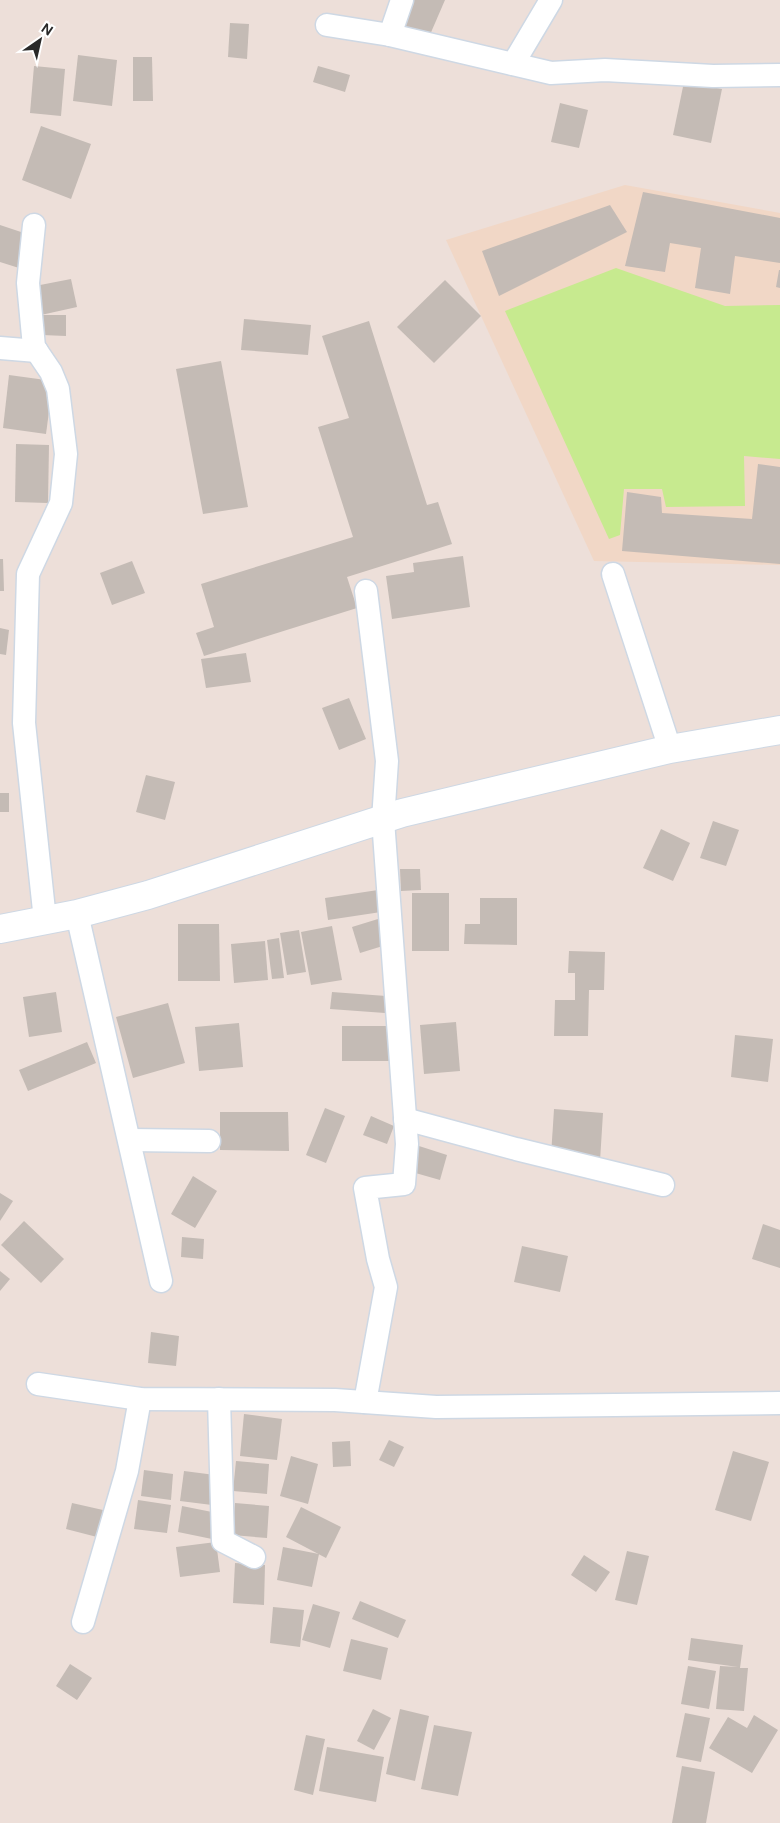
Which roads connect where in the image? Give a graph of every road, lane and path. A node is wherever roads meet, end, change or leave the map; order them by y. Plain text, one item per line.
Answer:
1 (402, 0) edge
2 (551, 0) edge
3 (327, 25) dead end
4 (390, 35) junction
5 (513, 64) junction
6 (780, 75) edge
7 (34, 225) dead end
8 (0, 348) edge
9 (36, 351) junction
10 (612, 574) dead end
11 (366, 591) dead end
12 (780, 730) edge
13 (670, 749) junction
14 (383, 820) junction
15 (77, 914) junction
16 (46, 920) junction
17 (0, 929) edge
18 (405, 1119) junction
19 (130, 1140) junction
20 (209, 1141) dead end
21 (663, 1185) dead end
22 (162, 1281) dead end
23 (38, 1384) dead end
24 (140, 1398) junction
25 (219, 1399) junction
26 (365, 1402) junction
27 (780, 1404) edge
28 (254, 1557) dead end
29 (84, 1622) dead end

1 - 4 street
2 - 5 street
3 - 4 street
4 - 5 street
5 - 6 street
7 - 9 street
8 - 9 street
9 - 16 street
10 - 13 street
11 - 14 street
12 - 13 main road
13 - 14 main road
14 - 15 main road
14 - 18 street
15 - 16 main road
15 - 19 street
16 - 17 main road
18 - 21 street
18 - 26 street
19 - 20 street
19 - 22 street
23 - 24 street
24 - 25 street
24 - 29 street
25 - 26 street
25 - 28 street
26 - 27 street

